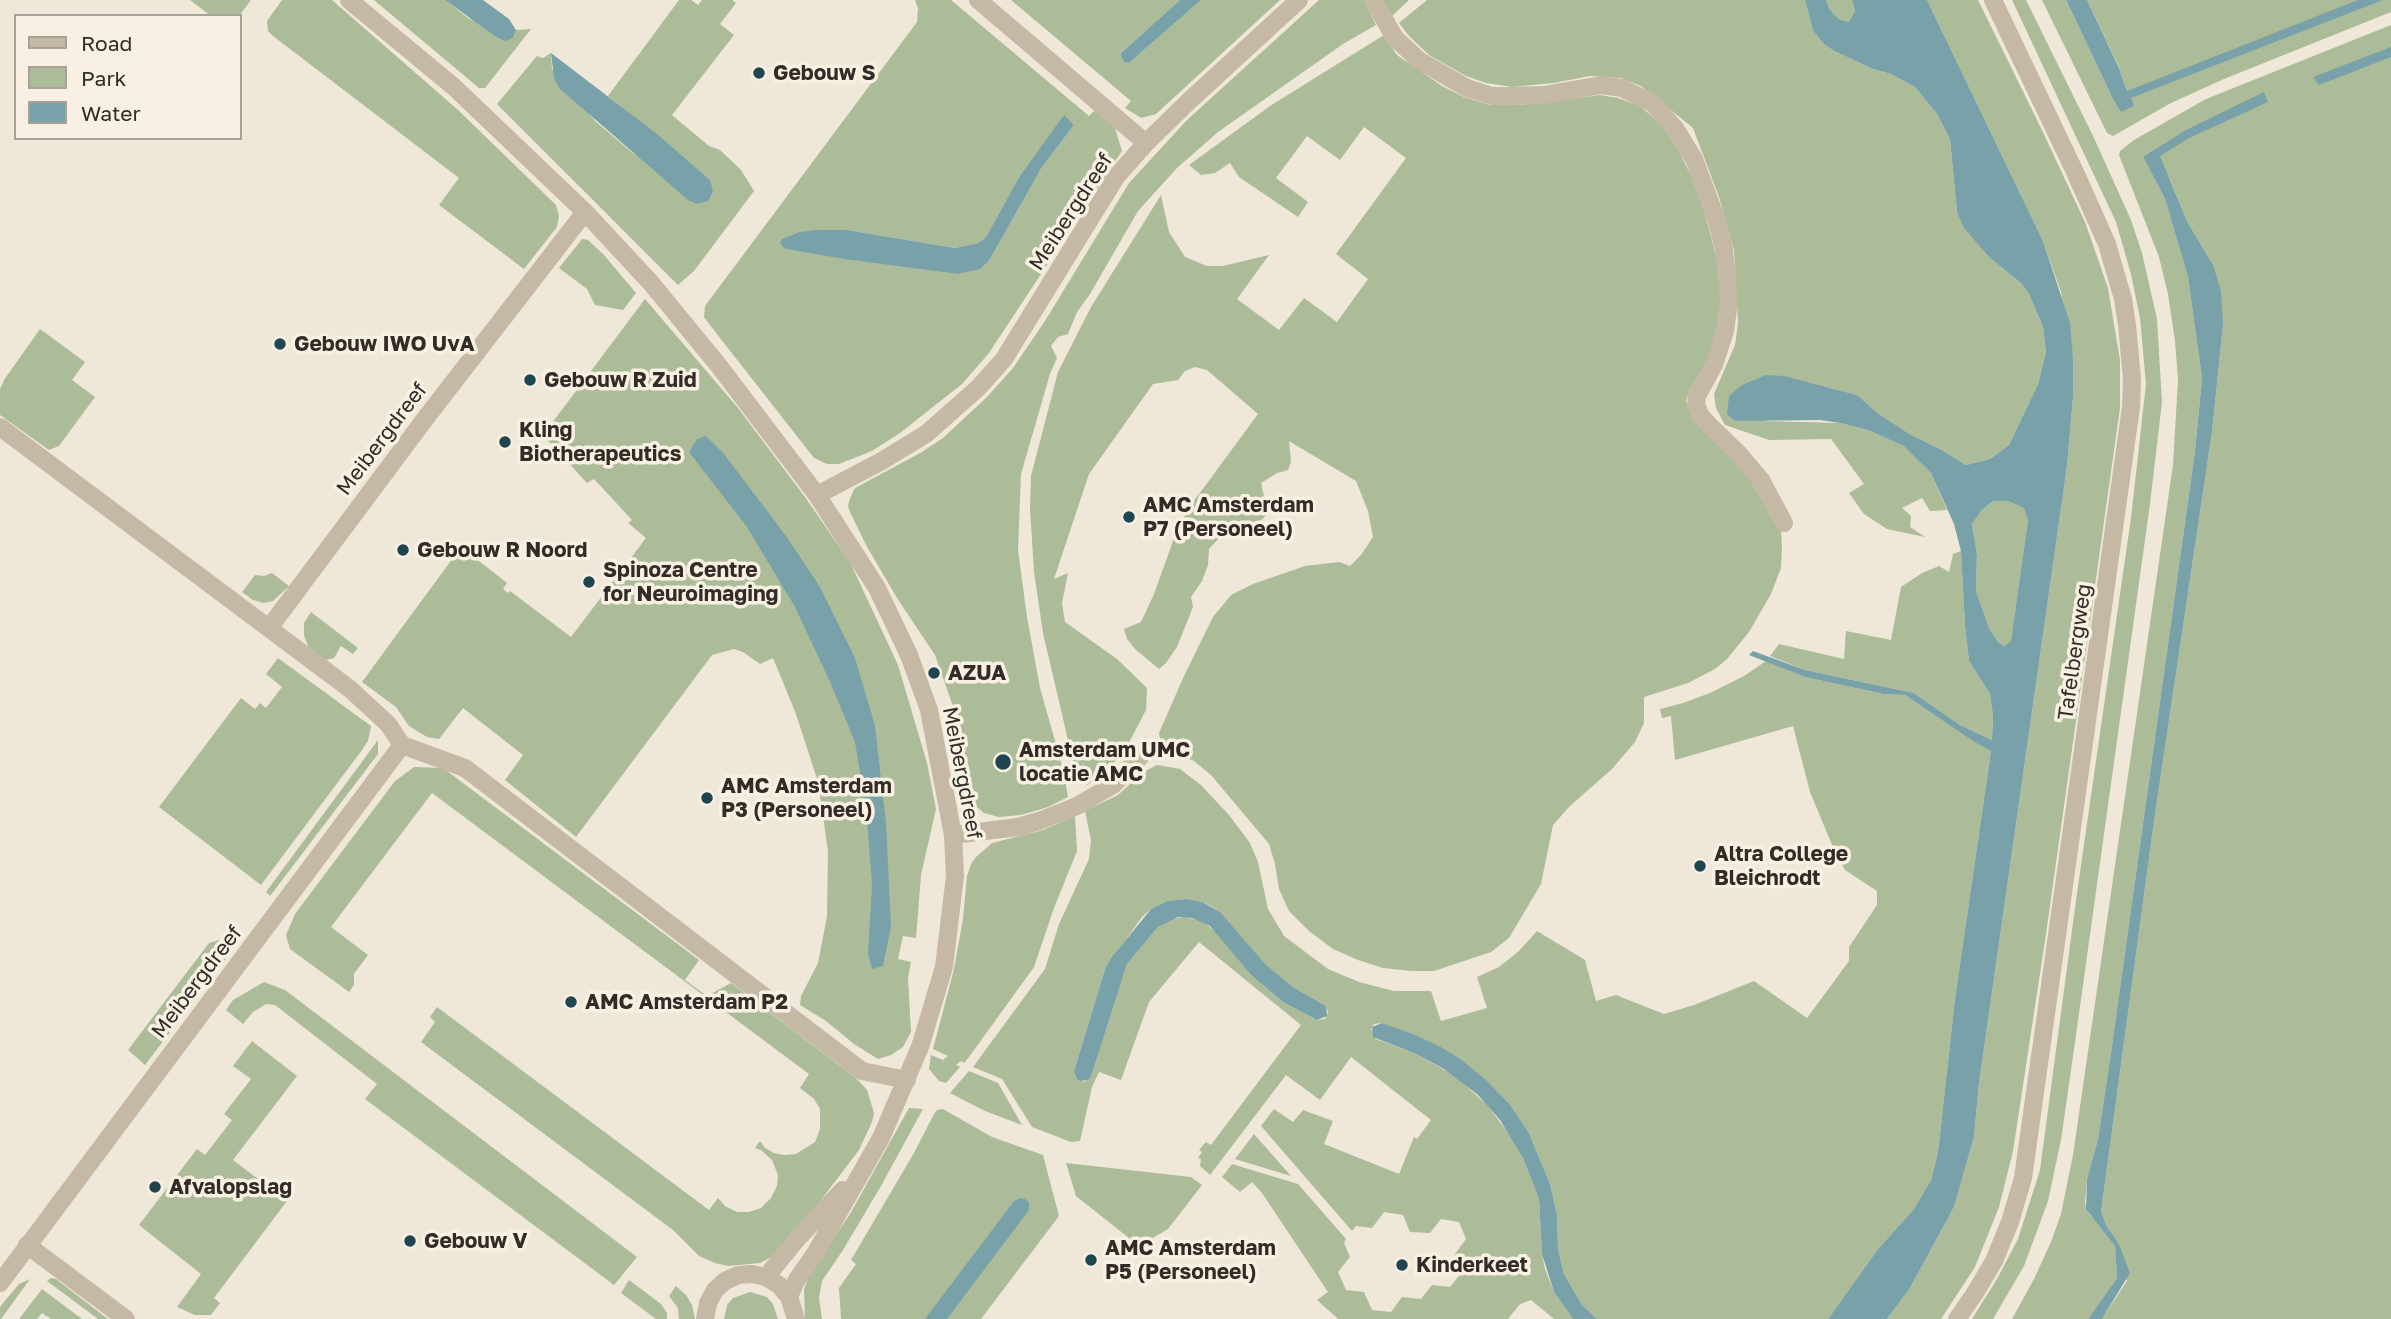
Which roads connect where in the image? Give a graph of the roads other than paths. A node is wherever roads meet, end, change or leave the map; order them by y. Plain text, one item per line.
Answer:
1 (349, 0) edge
2 (978, 0) edge
3 (1299, 0) edge
4 (1373, 0) edge
5 (1993, 0) edge
6 (1146, 143) junction
7 (586, 212) junction
8 (0, 427) edge
9 (817, 495) junction
10 (1784, 523) dead end
11 (269, 628) junction
12 (402, 745) junction
13 (1142, 755) dead end
14 (953, 835) junction
15 (907, 1080) junction
16 (862, 1170) junction
17 (27, 1245) junction
18 (766, 1277) junction
19 (0, 1283) edge
20 (789, 1297) junction
21 (126, 1319) edge
22 (705, 1319) edge
23 (796, 1319) edge
24 (1957, 1319) edge

1 - 7 street, Meibergdreef
2 - 6 street
3 - 6 street, Meibergdreef
4 - 10 street
5 - 24 street, Tafelbergweg
6 - 9 street, Meibergdreef
7 - 9 street, Meibergdreef
7 - 11 street, Meibergdreef
8 - 11 street
9 - 14 street, Meibergdreef
11 - 12 street
12 - 15 street
12 - 17 street, Meibergdreef
13 - 14 street
14 - 15 street, Meibergdreef
15 - 16 street, Meibergdreef
16 - 18 street, Meibergdreef
16 - 20 street, Meibergdreef
17 - 19 street, Meibergdreef
17 - 21 street
18 - 20 street
18 - 22 street
20 - 23 street

